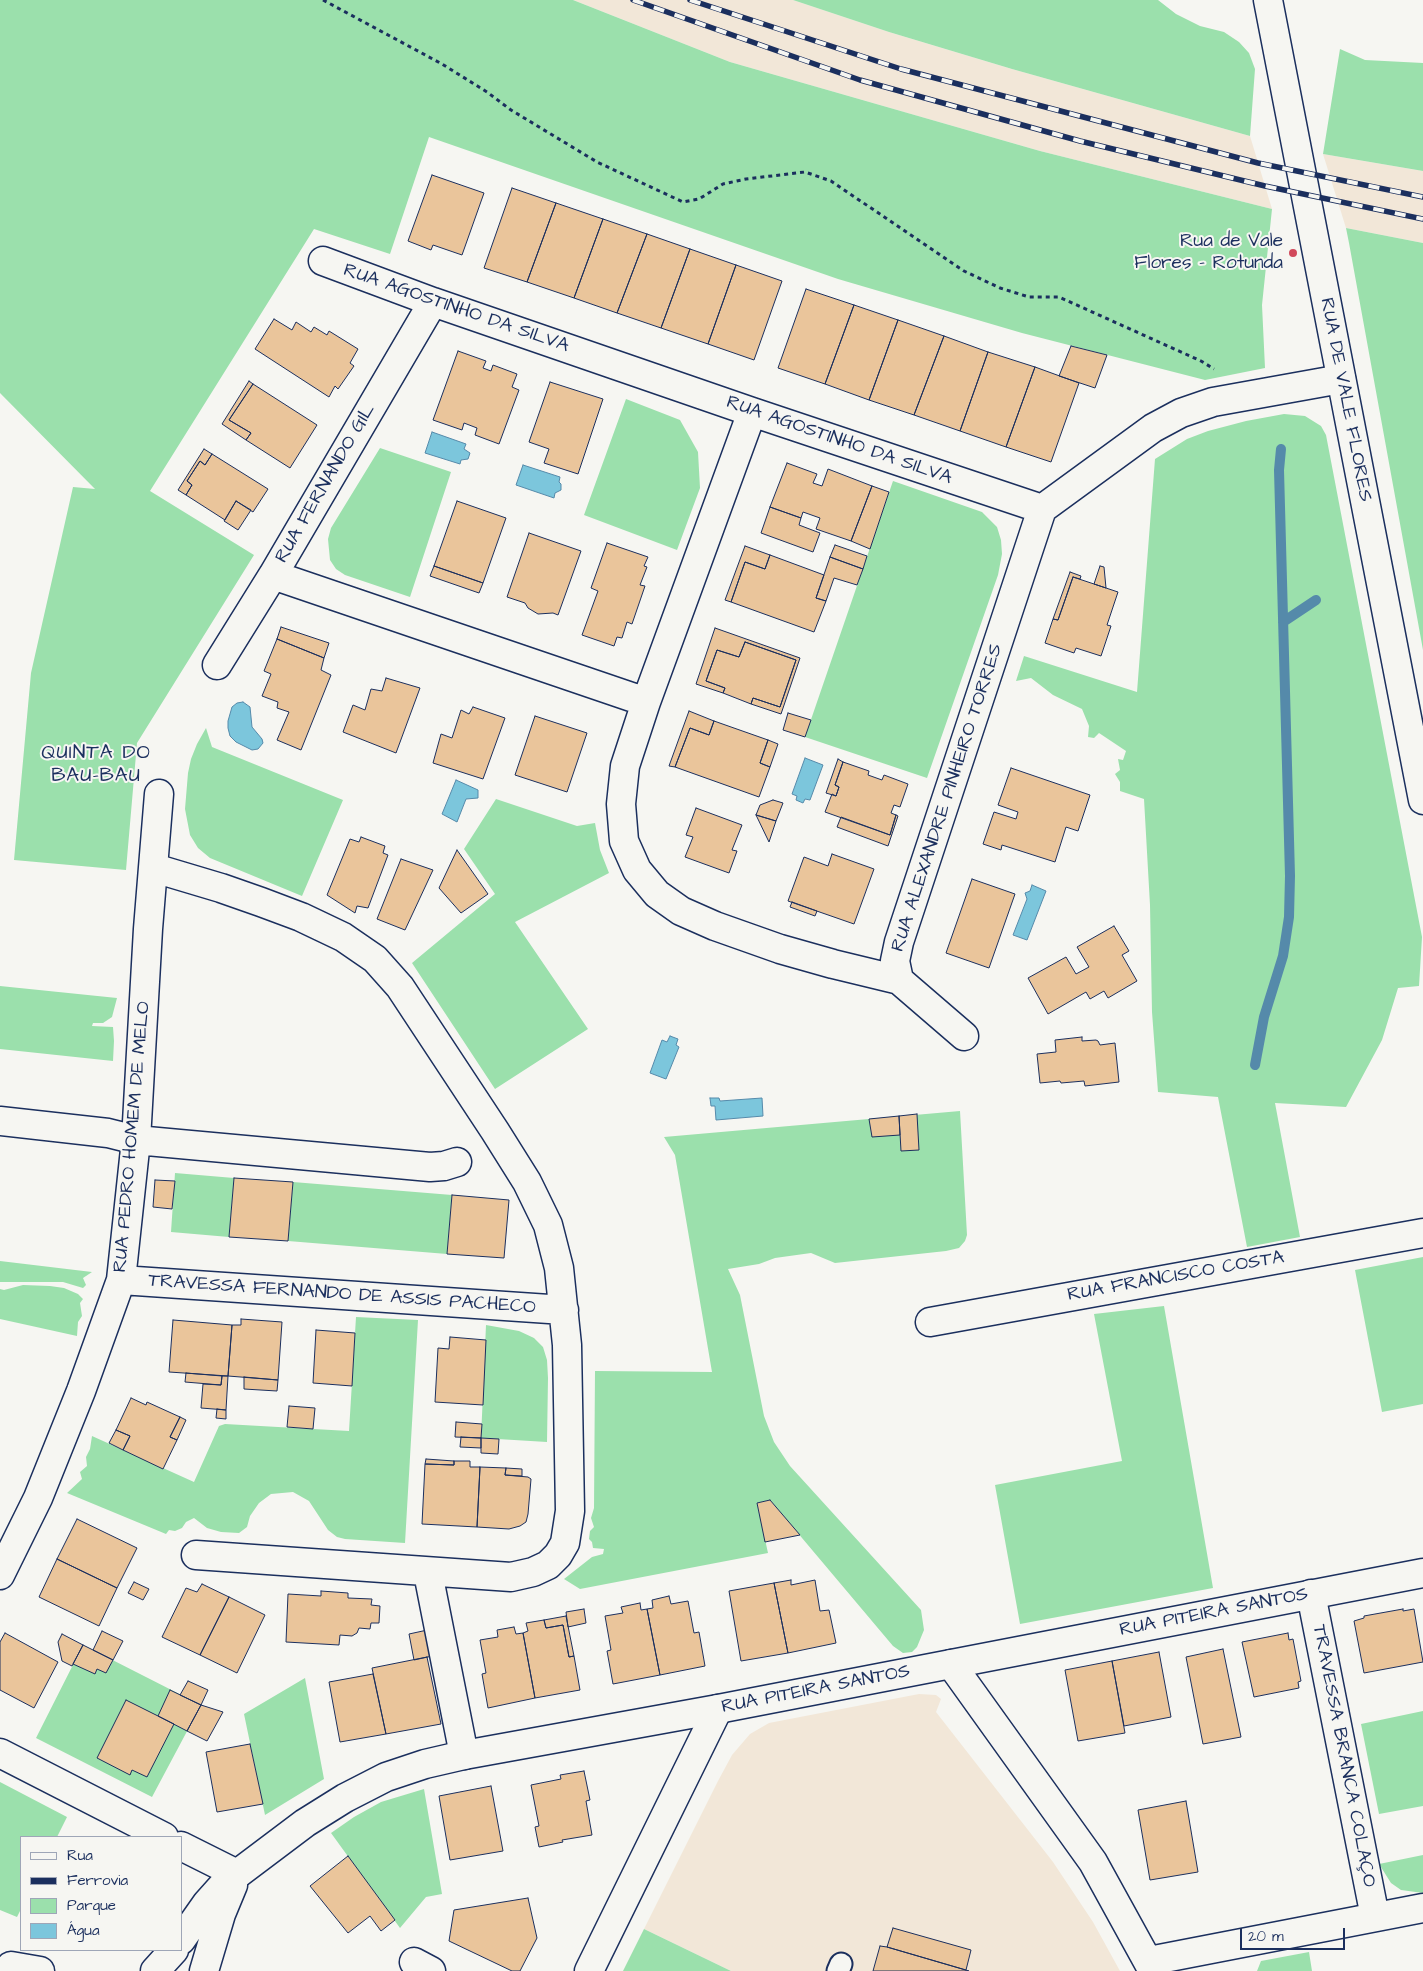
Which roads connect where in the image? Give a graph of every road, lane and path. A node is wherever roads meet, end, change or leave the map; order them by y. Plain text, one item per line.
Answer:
1 (323, 0) edge
2 (1268, 0) edge
3 (322, 261) dead end
4 (433, 302) junction
5 (1341, 379) junction
6 (1255, 394) junction
7 (752, 412) junction
8 (1042, 509) junction
9 (273, 576) junction
10 (217, 665) dead end
11 (646, 702) junction
12 (159, 794) dead end
13 (1423, 800) edge
14 (154, 868) junction
15 (899, 980) junction
16 (964, 1036) dead end
17 (0, 1121) edge
18 (136, 1140) junction
19 (457, 1162) dead end
20 (1423, 1233) edge
21 (121, 1280) junction
22 (564, 1310) junction
23 (930, 1322) dead end
24 (196, 1555) dead end
25 (428, 1573) junction
26 (1423, 1573) edge
27 (0, 1576) edge
28 (1311, 1594) junction
29 (951, 1664) junction
30 (718, 1709) junction
31 (0, 1753) edge
32 (464, 1755) junction
33 (162, 1836) edge
34 (182, 1846) edge
35 (237, 1874) junction
36 (1423, 1908) edge
37 (1375, 1917) junction
38 (182, 1939) edge
39 (173, 1951) edge
40 (10, 1966) edge
41 (1151, 1966) edge
42 (40, 1971) edge
43 (155, 1971) edge
44 (204, 1971) edge
45 (589, 1971) edge

1 - 6 path
2 - 5 street, RUA DE VALE FLORES
3 - 4 street, RUA AGOSTINHO DA SILVA
4 - 7 street, RUA AGOSTINHO DA SILVA
4 - 9 street, RUA FERNANDO GIL
5 - 6 street
5 - 13 street, RUA DE VALE FLORES
6 - 8 street
7 - 8 street, RUA AGOSTINHO DA SILVA
7 - 11 street, RUA ALEXANDRE PINHEIRO TORRES
8 - 15 street, RUA ALEXANDRE PINHEIRO TORRES
9 - 10 street, RUA FERNANDO GIL
9 - 11 street
11 - 15 street, RUA ALEXANDRE PINHEIRO TORRES
12 - 14 street, RUA PEDRO HOMEM DE MELO
14 - 18 street, RUA PEDRO HOMEM DE MELO
14 - 22 street
15 - 16 street
17 - 18 street
18 - 19 street
18 - 21 street, RUA PEDRO HOMEM DE MELO
20 - 23 street, RUA FRANCISCO COSTA
21 - 22 street, TRAVESSA FERNANDO DE ASSIS PACHECO
21 - 27 street, RUA PEDRO HOMEM DE MELO
22 - 25 street
24 - 25 street
25 - 32 street
26 - 28 street, RUA PITEIRA SANTOS
28 - 29 street, RUA PITEIRA SANTOS
28 - 37 street, TRAVESSA BRANCA COLAÇO
29 - 30 street, RUA PITEIRA SANTOS
29 - 41 street
30 - 32 street, RUA PITEIRA SANTOS
30 - 45 street
31 - 33 street
32 - 35 street, RUA PITEIRA SANTOS
34 - 35 street
35 - 38 street, RUA PITEIRA SANTOS
35 - 44 street
36 - 37 street
37 - 41 street
39 - 43 street
40 - 42 street

